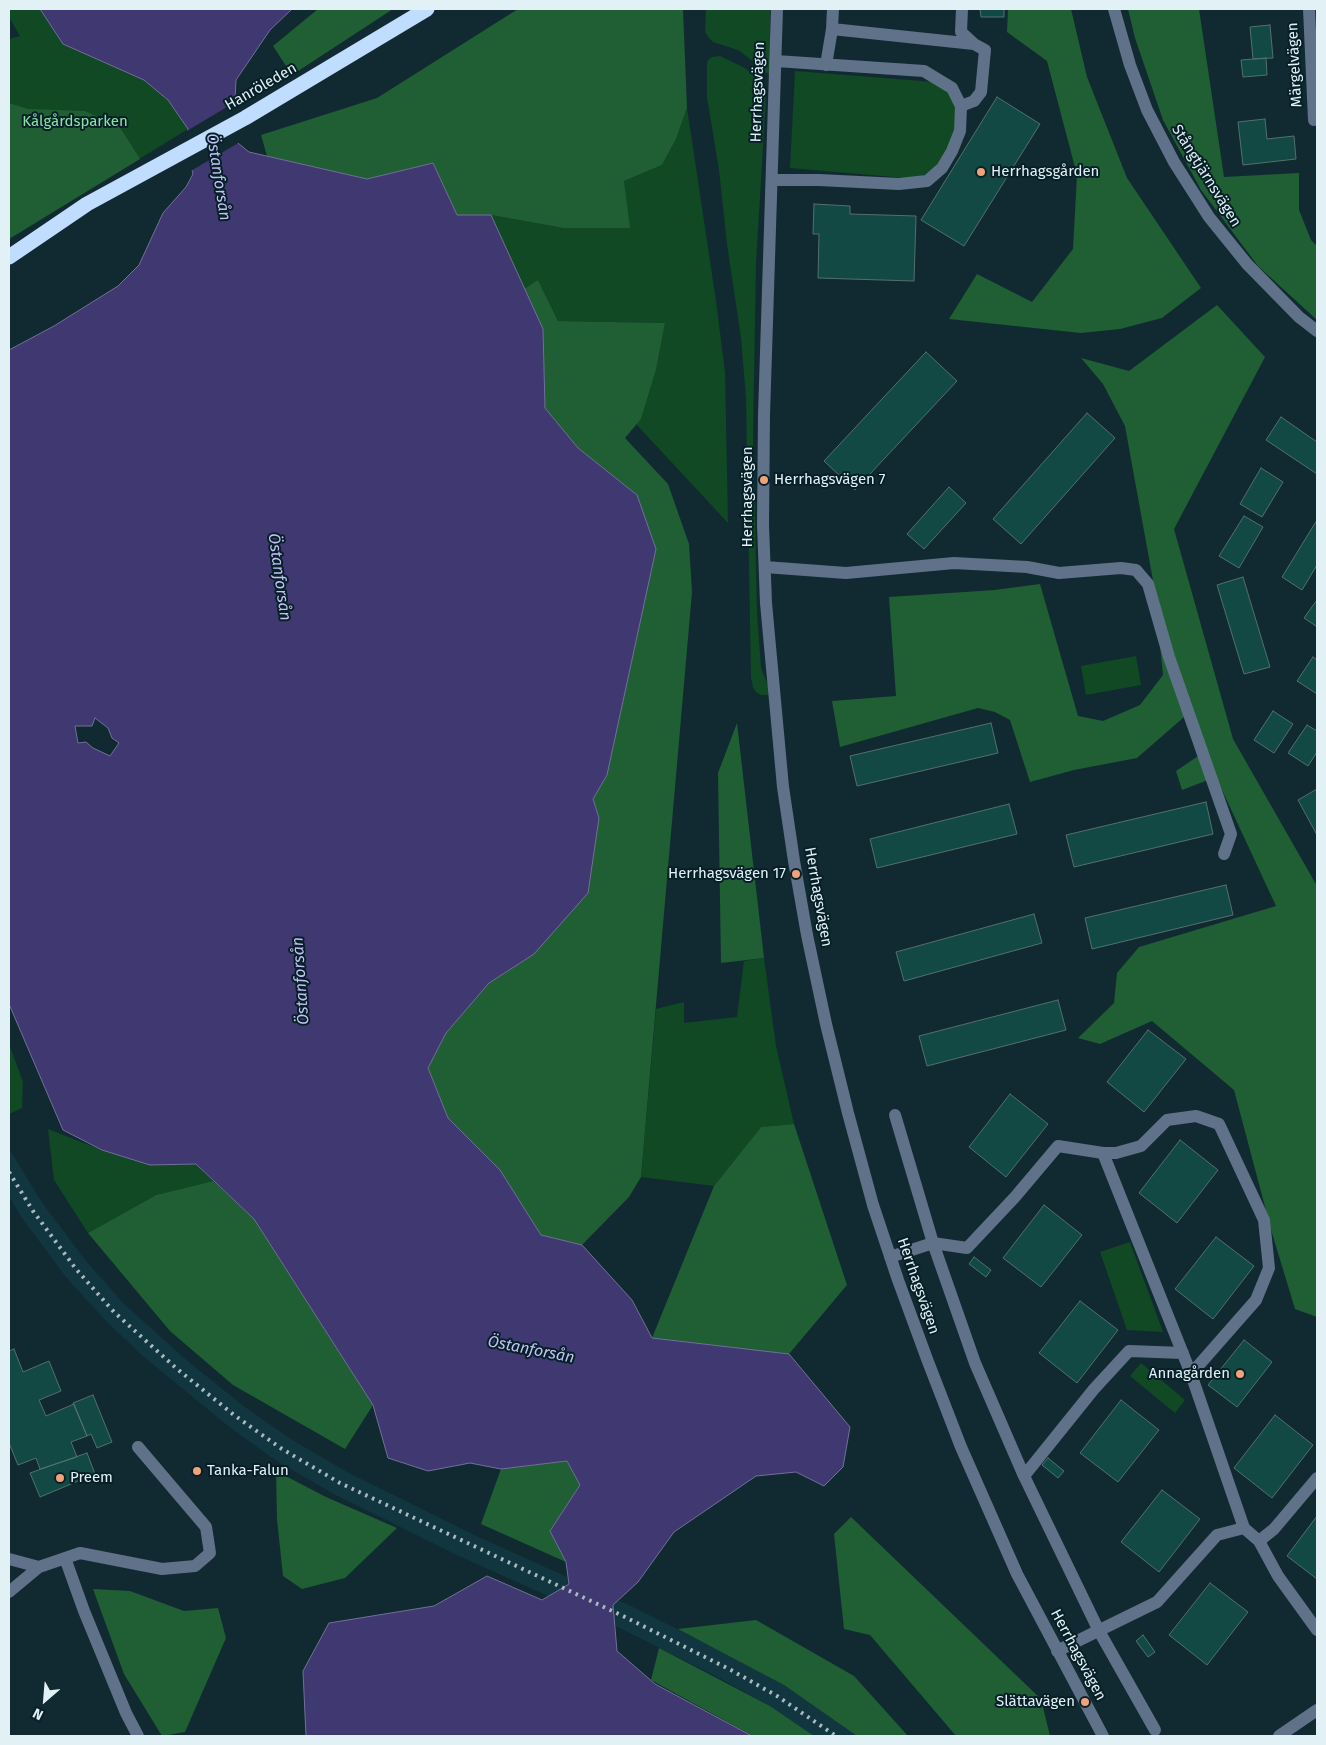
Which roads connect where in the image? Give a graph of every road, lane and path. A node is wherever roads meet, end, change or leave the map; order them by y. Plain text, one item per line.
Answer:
1 (428, 9) edge
2 (777, 9) edge
3 (833, 9) edge
4 (962, 9) edge
5 (1114, 9) edge
6 (1309, 9) edge
7 (832, 29) junction
8 (974, 44) junction
9 (776, 61) junction
10 (826, 65) junction
11 (962, 106) junction
12 (1314, 120) dead end
13 (772, 180) junction
14 (9, 257) edge
15 (1317, 331) edge
16 (765, 567) junction
17 (1224, 854) dead end
18 (895, 1115) dead end
19 (1103, 1153) junction
20 (933, 1243) junction
21 (890, 1257) junction
22 (1183, 1353) junction
23 (1191, 1374) junction
24 (138, 1447) dead end
25 (1024, 1476) junction
26 (1317, 1478) edge
27 (1244, 1528) junction
28 (1258, 1541) junction
29 (65, 1558) junction
30 (9, 1559) edge
31 (39, 1568) junction
32 (9, 1592) edge
33 (1317, 1630) edge
34 (1099, 1631) junction
35 (1058, 1651) junction
36 (1317, 1710) edge
37 (1155, 1730) dead end
38 (138, 1736) edge
39 (1103, 1736) edge
40 (1278, 1736) edge

1 - 14 highway, Hanröleden
2 - 9 street, Herrhagsvägen
3 - 7 street
4 - 8 street
5 - 15 street, Stångtjärnsvägen
6 - 12 street, Märgelvägen
7 - 8 street
7 - 10 street
8 - 11 street
9 - 10 street
9 - 13 street, Herrhagsvägen
10 - 11 street
11 - 13 street
13 - 16 street, Herrhagsvägen
16 - 17 street
16 - 21 street, Herrhagsvägen
18 - 20 street
19 - 20 street
19 - 22 street
19 - 23 street
20 - 21 street
20 - 25 street
21 - 35 street, Herrhagsvägen
22 - 23 street
22 - 25 street
23 - 27 street
24 - 29 street
25 - 34 street
26 - 28 street
27 - 28 street
27 - 34 street
28 - 33 street
29 - 31 street
29 - 38 street
30 - 31 street
31 - 32 street
34 - 35 street
34 - 37 street
35 - 39 street, Herrhagsvägen
36 - 40 street

